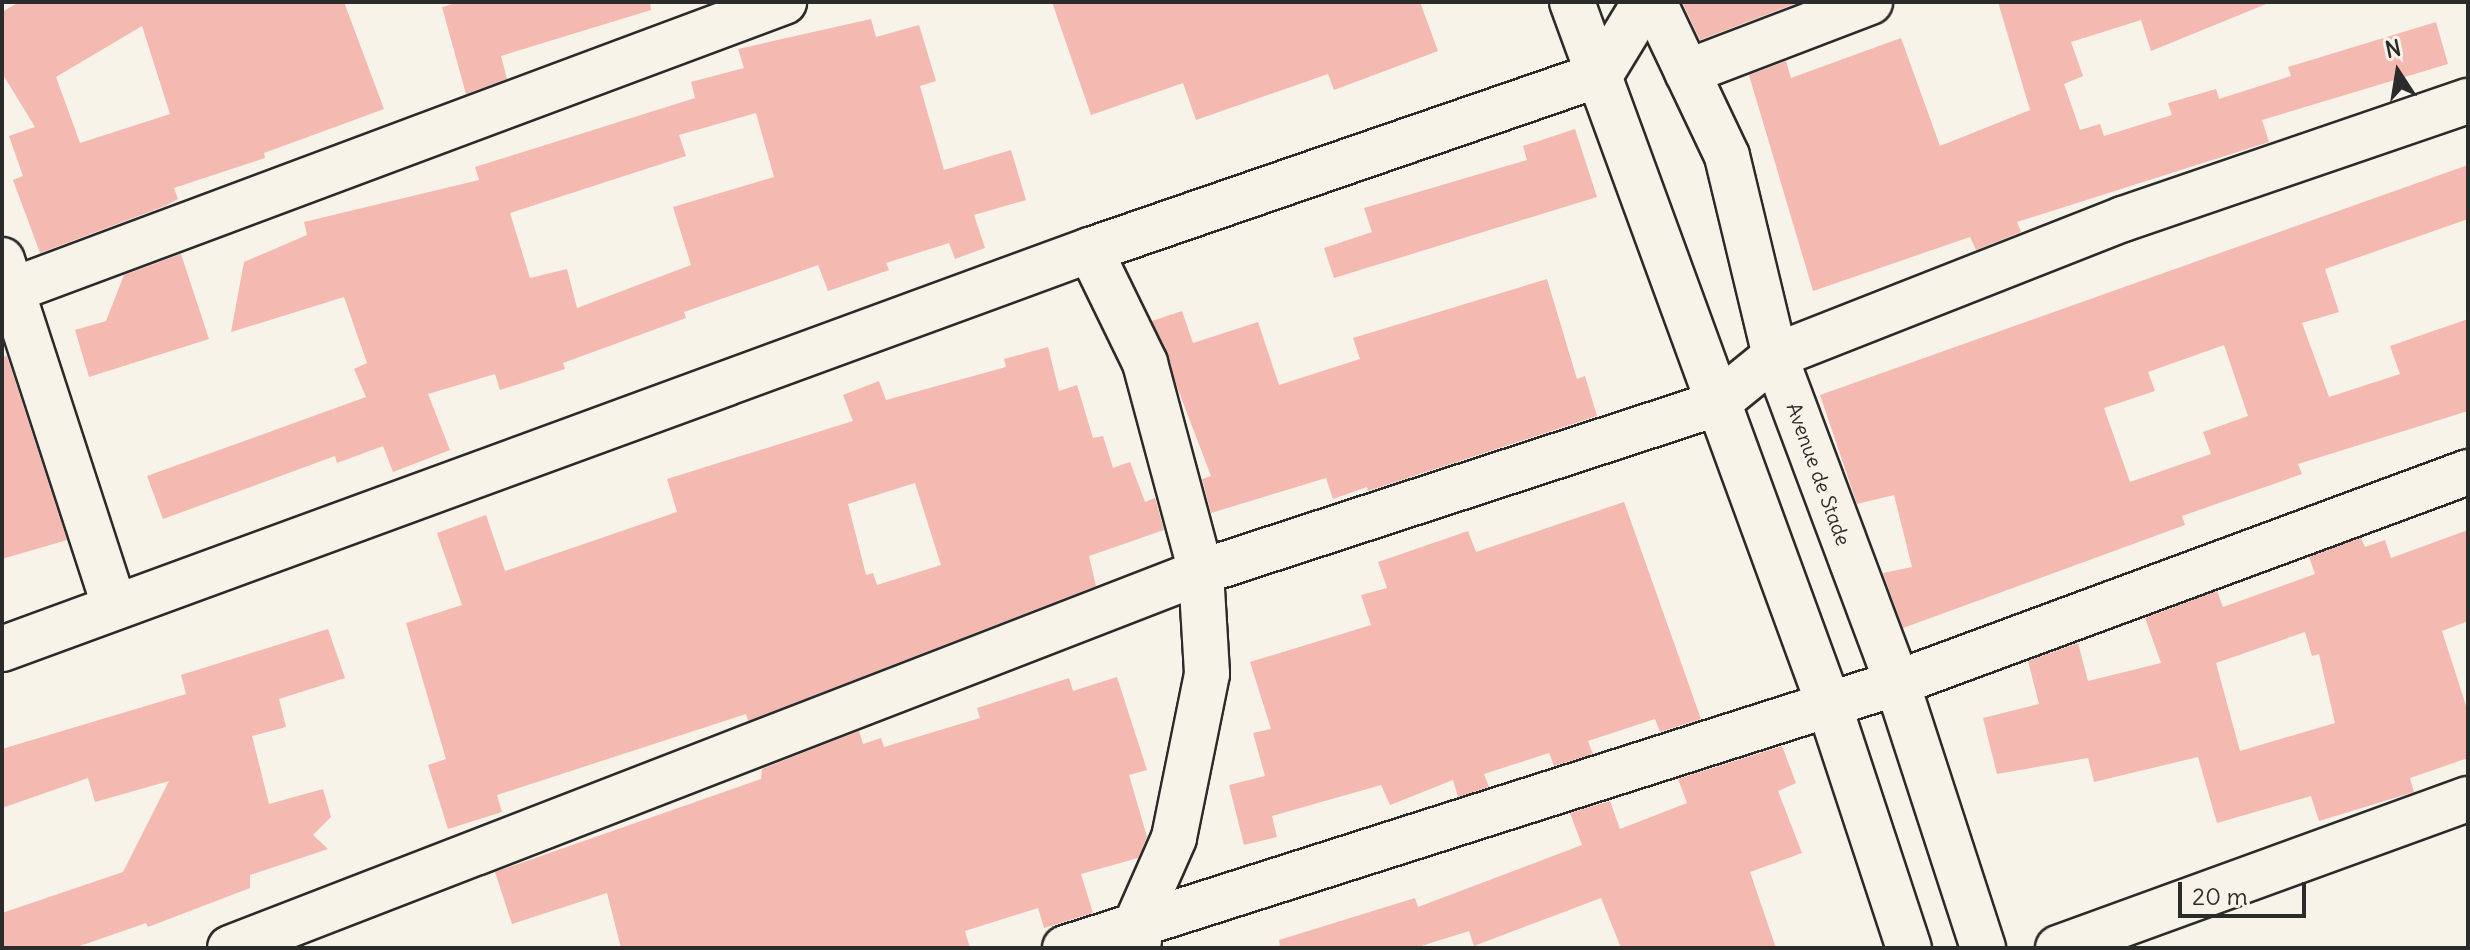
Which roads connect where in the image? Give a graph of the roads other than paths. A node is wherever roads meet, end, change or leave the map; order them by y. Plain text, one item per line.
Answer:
1 (784, 2) edge
2 (1572, 2) edge
3 (1645, 2) edge
4 (1654, 2) edge
5 (1870, 2) edge
6 (1687, 72) junction
7 (1601, 74) junction
8 (2468, 101) edge
9 (1090, 250) junction
10 (6, 281) edge
11 (1775, 356) junction
12 (1716, 404) junction
13 (2468, 472) edge
14 (1201, 572) junction
15 (115, 607) junction
16 (2, 649) edge
17 (1897, 683) junction
18 (1829, 705) junction
19 (2468, 799) edge
20 (1138, 935) edge
21 (230, 948) edge
22 (1065, 948) edge
23 (1909, 948) edge
24 (1983, 948) edge
25 (2058, 948) edge

1 - 10 street
2 - 7 street
3 - 7 street
4 - 6 street, Avenue de Stade
5 - 6 street
6 - 11 street, Avenue de Stade
7 - 9 street
7 - 12 street
8 - 11 street
9 - 14 street
9 - 15 street
10 - 15 street
11 - 12 street
11 - 17 street, Avenue de Stade
12 - 14 street
12 - 18 street
13 - 17 street
14 - 20 street
14 - 21 street
15 - 16 street
17 - 18 street
17 - 24 street, Avenue de Stade
18 - 20 street
18 - 23 street
19 - 25 street
20 - 22 street

